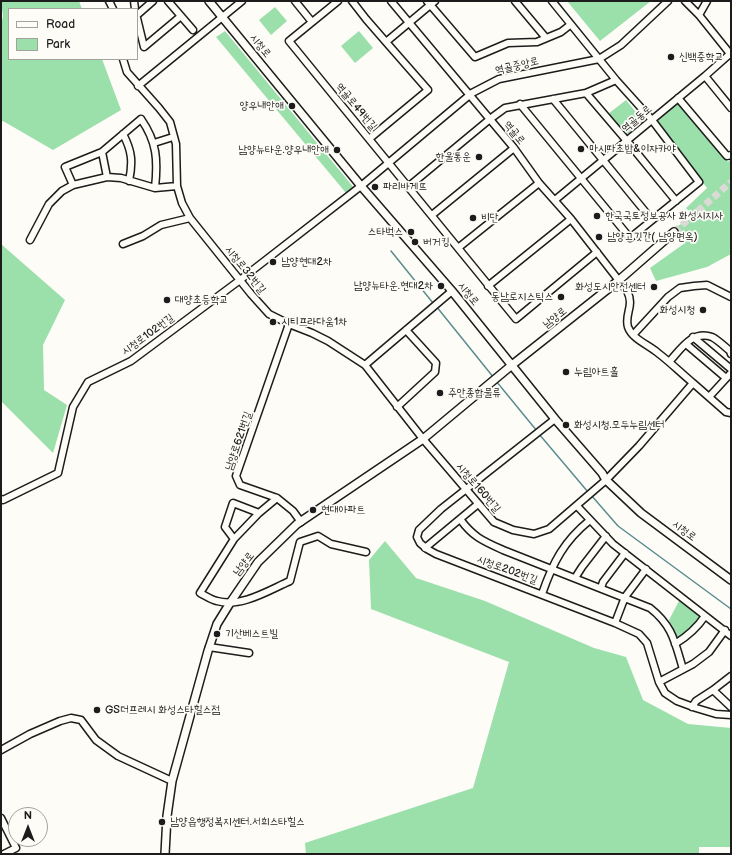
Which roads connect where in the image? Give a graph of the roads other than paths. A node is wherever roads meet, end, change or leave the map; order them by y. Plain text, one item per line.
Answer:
1 (153, 1) edge
2 (168, 1) edge
3 (209, 1) edge
4 (242, 1) edge
5 (295, 1) edge
6 (338, 1) edge
7 (352, 1) edge
8 (391, 1) edge
9 (515, 1) edge
10 (552, 1) edge
11 (668, 1) edge
12 (685, 1) edge
13 (707, 1) edge
14 (431, 2) edge
15 (138, 14) edge
16 (699, 15) junction
17 (181, 16) junction
18 (222, 17) junction
19 (138, 22) edge
20 (312, 22) junction
21 (410, 23) junction
22 (570, 25) junction
23 (193, 30) dead end
24 (546, 38) junction
25 (386, 42) junction
26 (731, 54) edge
27 (599, 59) junction
28 (123, 60) edge
29 (705, 76) junction
30 (616, 80) junction
31 (138, 86) junction
32 (586, 93) junction
33 (470, 95) junction
34 (678, 98) junction
35 (553, 99) junction
36 (520, 104) junction
37 (731, 108) edge
38 (490, 119) junction
39 (652, 120) junction
40 (123, 134) junction
41 (173, 137) junction
42 (370, 139) junction
43 (627, 141) junction
44 (154, 143) junction
45 (514, 148) junction
46 (102, 152) junction
47 (731, 156) edge
48 (604, 160) junction
49 (388, 164) junction
50 (107, 177) junction
51 (580, 178) junction
52 (129, 181) junction
53 (540, 183) junction
54 (73, 185) junction
55 (177, 186) junction
56 (361, 186) junction
57 (408, 187) junction
58 (155, 188) junction
59 (555, 200) junction
60 (676, 201) junction
61 (432, 215) junction
62 (190, 218) junction
63 (571, 218) junction
64 (652, 220) junction
65 (674, 232) tunnel mouth
66 (30, 240) dead end
67 (123, 244) dead end
68 (458, 248) junction
69 (597, 252) junction
70 (240, 280) junction
71 (618, 281) junction
72 (488, 286) junction
73 (452, 291) junction
74 (731, 297) edge
75 (289, 324) junction
76 (406, 330) junction
77 (633, 335) junction
78 (693, 337) junction
79 (686, 344) junction
80 (731, 354) edge
81 (669, 362) junction
82 (365, 365) junction
83 (512, 365) junction
84 (731, 369) edge
85 (731, 372) edge
86 (726, 378) junction
87 (692, 382) junction
88 (709, 397) junction
89 (397, 407) junction
90 (731, 413) edge
91 (555, 419) junction
92 (423, 439) junction
93 (606, 480) junction
94 (466, 491) junction
95 (277, 498) junction
96 (2, 499) edge
97 (478, 504) junction
98 (577, 506) junction
99 (259, 512) junction
100 (460, 520) junction
101 (590, 520) junction
102 (301, 522) junction
103 (606, 536) junction
104 (234, 538) junction
105 (425, 548) junction
106 (366, 552) dead end
107 (625, 553) junction
108 (552, 569) junction
109 (646, 569) junction
110 (576, 578) junction
111 (731, 580) edge
112 (601, 588) junction
113 (542, 594) junction
114 (625, 597) junction
115 (230, 603) junction
116 (705, 616) junction
117 (615, 623) junction
118 (725, 630) junction
119 (731, 636) edge
120 (675, 644) junction
121 (209, 648) junction
122 (249, 652) dead end
123 (683, 669) junction
124 (731, 676) edge
125 (659, 682) junction
126 (713, 690) junction
127 (731, 706) edge
128 (692, 707) junction
129 (731, 714) edge
130 (1, 750) edge
131 (172, 781) junction
132 (1, 818) edge
133 (4, 854) edge
134 (165, 854) edge

1 - 15 street
2 - 17 street
3 - 18 main road, 시청로
4 - 18 street
5 - 20 street
6 - 20 street, 역골로49번길
7 - 25 street
8 - 21 street, 역골로
9 - 24 street
10 - 22 street
11 - 27 street, 역골중앙로
12 - 16 street
13 - 16 street
14 - 21 street
14 - 24 street
16 - 26 street
17 - 19 street
17 - 23 street
18 - 31 street
18 - 56 main road, 시청로
20 - 42 street, 역골로49번길
21 - 25 street
21 - 33 street, 역골로
22 - 24 street
22 - 27 street
25 - 42 street, 역골로49번길
26 - 29 street, 역골동로
27 - 30 street
27 - 33 street, 역골중앙로
28 - 31 street, 시청로32번길
29 - 34 street, 역골동로
29 - 37 street
30 - 32 street
30 - 39 street
31 - 41 street, 시청로32번길
32 - 35 street
32 - 43 street
33 - 38 street, 역골로
33 - 49 street, 역골중앙로
34 - 39 street, 역골동로
34 - 47 street
35 - 36 street
35 - 48 street
36 - 38 street
36 - 51 street
38 - 45 street, 역골로
38 - 57 street
39 - 43 street, 역골동로
39 - 60 street
40 - 44 street
40 - 46 street
40 - 52 street
41 - 44 street
41 - 55 street, 시청로32번길
42 - 49 street
43 - 48 street, 역골동로
43 - 60 street
44 - 58 street
45 - 53 street, 역골로
45 - 61 street
46 - 50 street
46 - 54 street
48 - 51 street, 역골동로
48 - 64 street
49 - 56 street, 역골중앙로
49 - 57 street
50 - 52 street
50 - 54 street
51 - 59 street, 역골동로
51 - 64 street
52 - 58 street
53 - 59 street, 역골로
53 - 68 street
54 - 66 street
55 - 58 street
55 - 62 street, 시청로32번길
56 - 70 street, 시청로102번길
56 - 73 main road, 시청로
57 - 61 street
59 - 63 street, 역골로
60 - 64 street
61 - 68 street
62 - 67 street
62 - 70 street, 시청로32번길
63 - 69 street, 역골로
63 - 72 street
65 - 71 main road, 남양로
68 - 72 street
69 - 71 street, 역골로
69 - 72 street
70 - 75 street, 시청로32번길
70 - 96 street, 시청로102번길
71 - 77 street, 역골로
71 - 83 main road, 남양로
73 - 76 street
73 - 83 main road, 시청로
74 - 77 street
75 - 82 street, 시청로32번길
75 - 95 street, 남양로621번길
76 - 82 street
76 - 89 street
77 - 81 street
78 - 79 street
78 - 80 street
78 - 84 street
79 - 81 street
79 - 86 street
81 - 87 street
82 - 89 street, 시청로32번길
83 - 91 main road, 시청로
83 - 92 main road, 남양로
85 - 86 street
86 - 88 street
87 - 88 street
87 - 93 street, 시청로160번길
88 - 90 street
89 - 92 street, 시청로32번길
91 - 93 main road, 시청로
91 - 94 street
92 - 94 street, 시청로160번길
92 - 102 main road, 남양로
93 - 98 street, 시청로160번길
93 - 111 main road, 시청로
94 - 97 street, 시청로160번길
94 - 105 street
95 - 99 street
95 - 102 street, 남양로621번길
97 - 98 street, 시청로160번길
97 - 100 street
98 - 101 street
99 - 104 street
99 - 104 street
100 - 105 street
100 - 108 street, 시청로202번길
101 - 103 street
101 - 108 street
102 - 115 main road, 남양로
103 - 107 street
103 - 110 street
104 - 115 street
105 - 113 street, 시청로202번길
106 - 115 street
107 - 109 street
107 - 112 street
108 - 110 street, 시청로202번길
108 - 113 street
109 - 114 street
109 - 116 street
110 - 112 street, 시청로202번길
112 - 114 street, 시청로202번길
113 - 117 street, 시청로202번길
114 - 117 street
114 - 120 street, 시청로202번길
115 - 121 main road, 남양로
116 - 118 street
116 - 120 street
117 - 125 street, 시청로202번길
118 - 119 street
118 - 123 street
120 - 123 street, 시청로202번길
121 - 122 street
121 - 131 main road, 남양로
123 - 125 street
124 - 126 street
125 - 128 street, 시청로202번길
126 - 127 street
126 - 128 street
128 - 129 street, 시청로202번길
130 - 131 street
131 - 134 main road, 남양로
132 - 133 street

